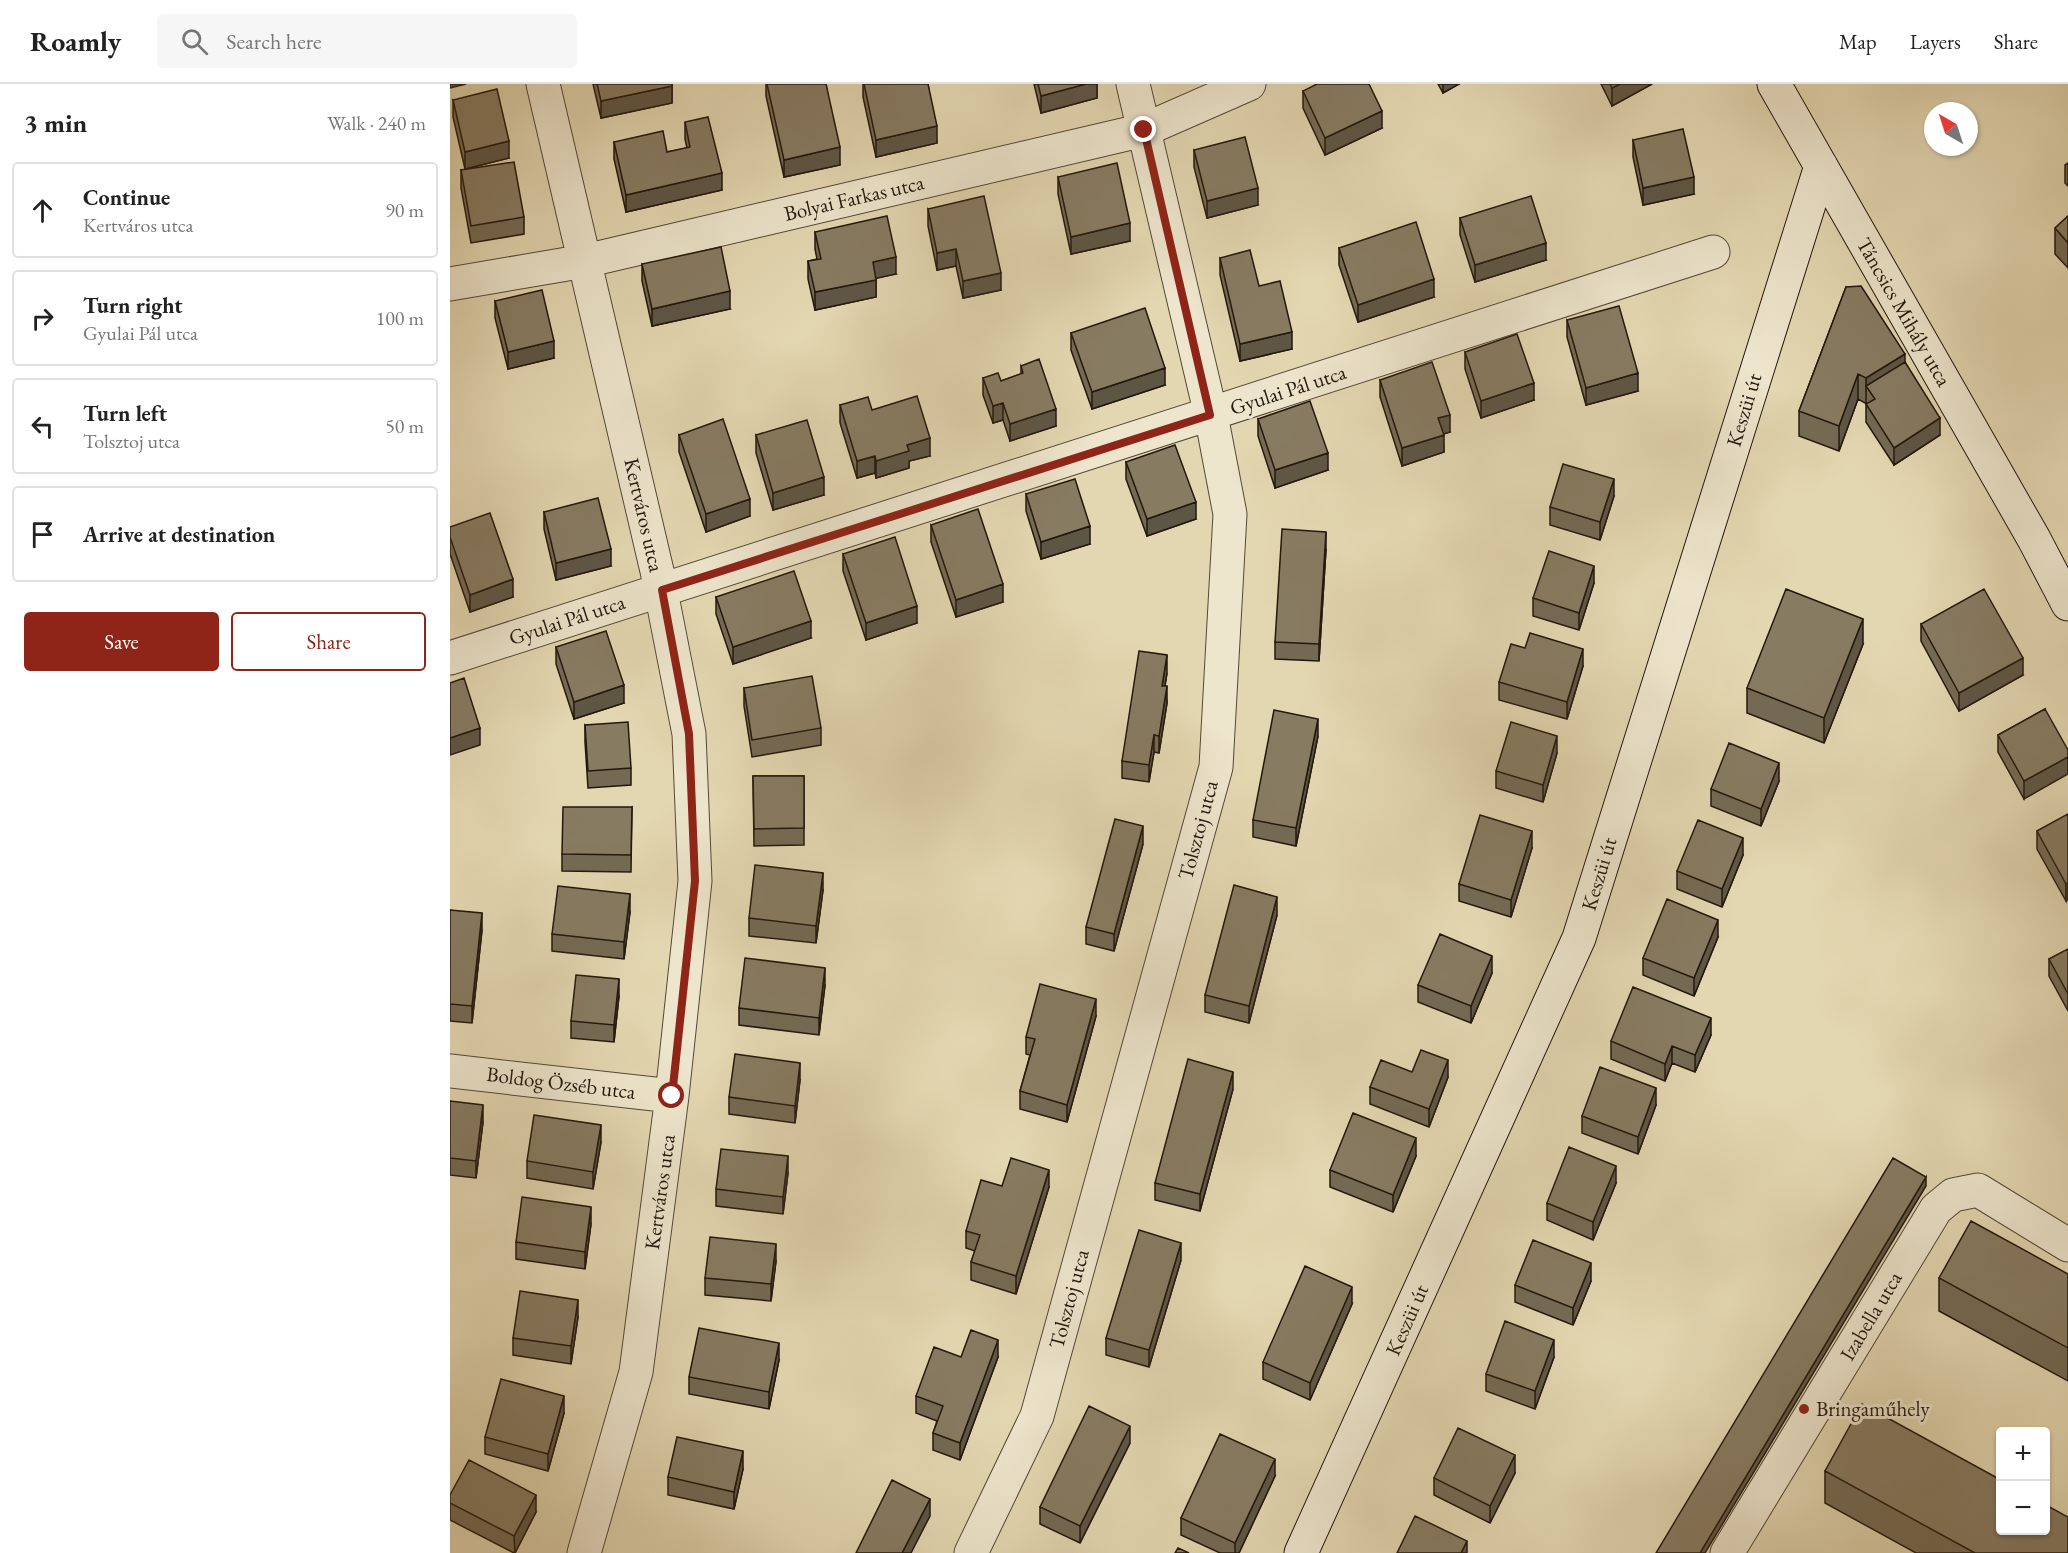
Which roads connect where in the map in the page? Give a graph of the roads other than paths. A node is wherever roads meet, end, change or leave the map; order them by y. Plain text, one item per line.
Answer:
1 (543, 84) edge
2 (1133, 84) edge
3 (1250, 84) edge
4 (1774, 84) edge
5 (1144, 130) junction
6 (1821, 166) junction
7 (1713, 252) dead end
8 (585, 261) junction
9 (450, 284) edge
10 (1210, 415) junction
11 (662, 590) junction
12 (2068, 604) edge
13 (450, 658) edge
14 (450, 1071) edge
15 (672, 1096) junction
16 (2068, 1245) edge
17 (1735, 1550) edge
18 (584, 1553) edge
19 (971, 1553) edge
20 (1301, 1553) edge

1 - 8 street, Kertváros utca
2 - 5 street, Tolsztoj utca
3 - 5 street, Bolyai Farkas utca
4 - 6 street, Táncsics Mihály utca
5 - 8 street, Bolyai Farkas utca
5 - 10 street, Tolsztoj utca
6 - 12 street, Táncsics Mihály utca
6 - 20 street, Keszüi út
7 - 10 street, Gyulai Pál utca
8 - 9 street, Bolyai Farkas utca
8 - 11 street, Kertváros utca
10 - 11 street, Gyulai Pál utca
10 - 19 street, Tolsztoj utca
11 - 13 street, Gyulai Pál utca
11 - 15 street, Kertváros utca
14 - 15 street, Boldog Özséb utca
15 - 18 street, Kertváros utca
16 - 17 street, Izabella utca

